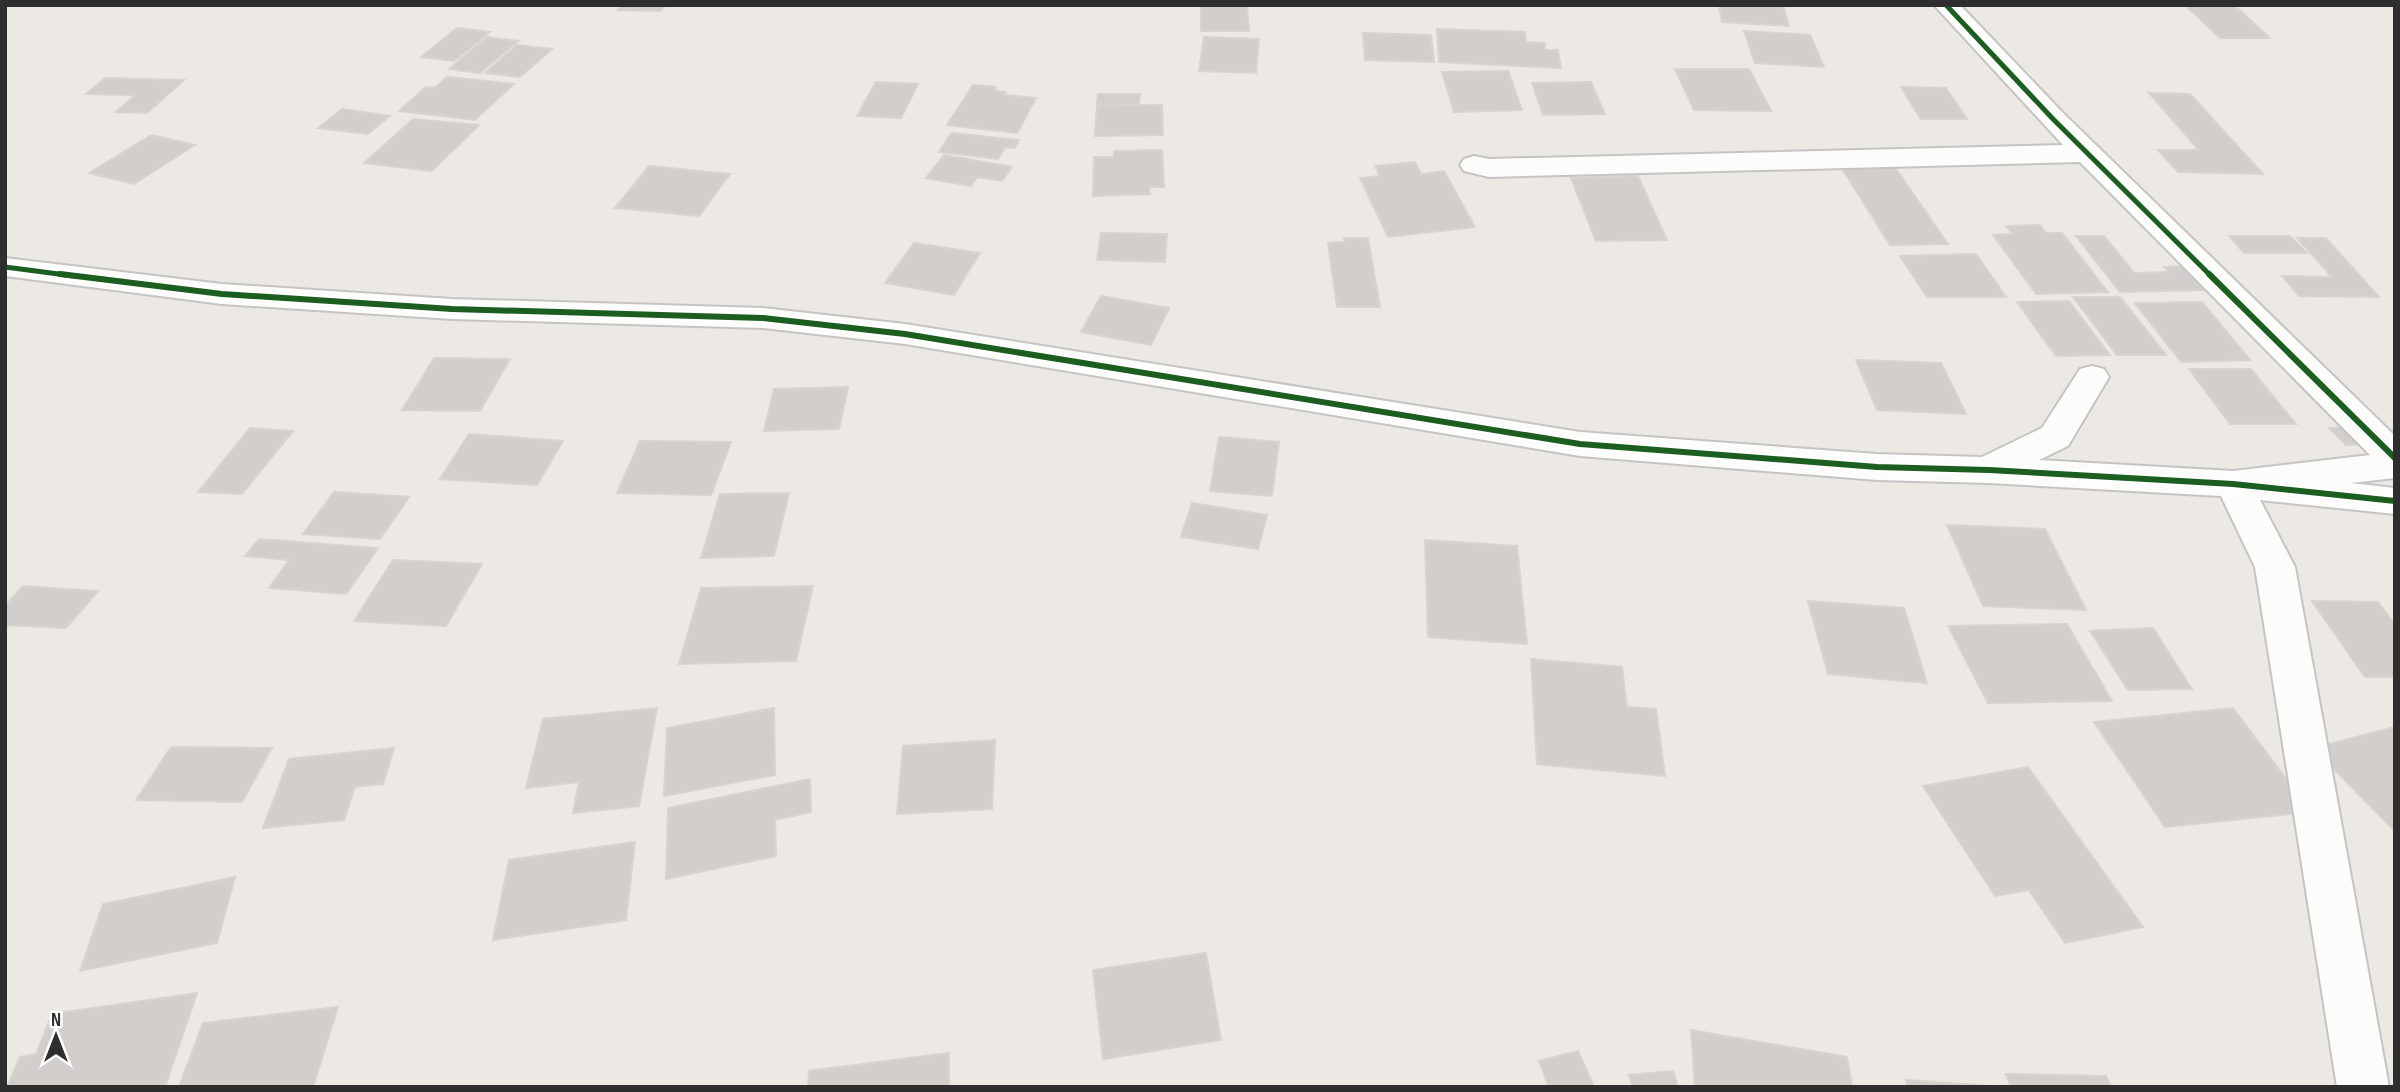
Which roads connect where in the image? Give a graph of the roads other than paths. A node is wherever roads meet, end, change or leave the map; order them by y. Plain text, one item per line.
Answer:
1 (1946, 5) edge
2 (2088, 153) junction
3 (1474, 164) dead end
4 (5, 267) edge
5 (2092, 377) dead end
6 (2395, 458) edge
7 (2395, 465) edge
8 (1989, 470) junction
9 (2233, 484) junction
10 (2395, 501) edge
11 (2363, 1087) edge

1 - 2 street
2 - 3 street
2 - 6 street
4 - 8 street
5 - 8 street
7 - 9 street
8 - 9 street
9 - 10 street
9 - 11 street

